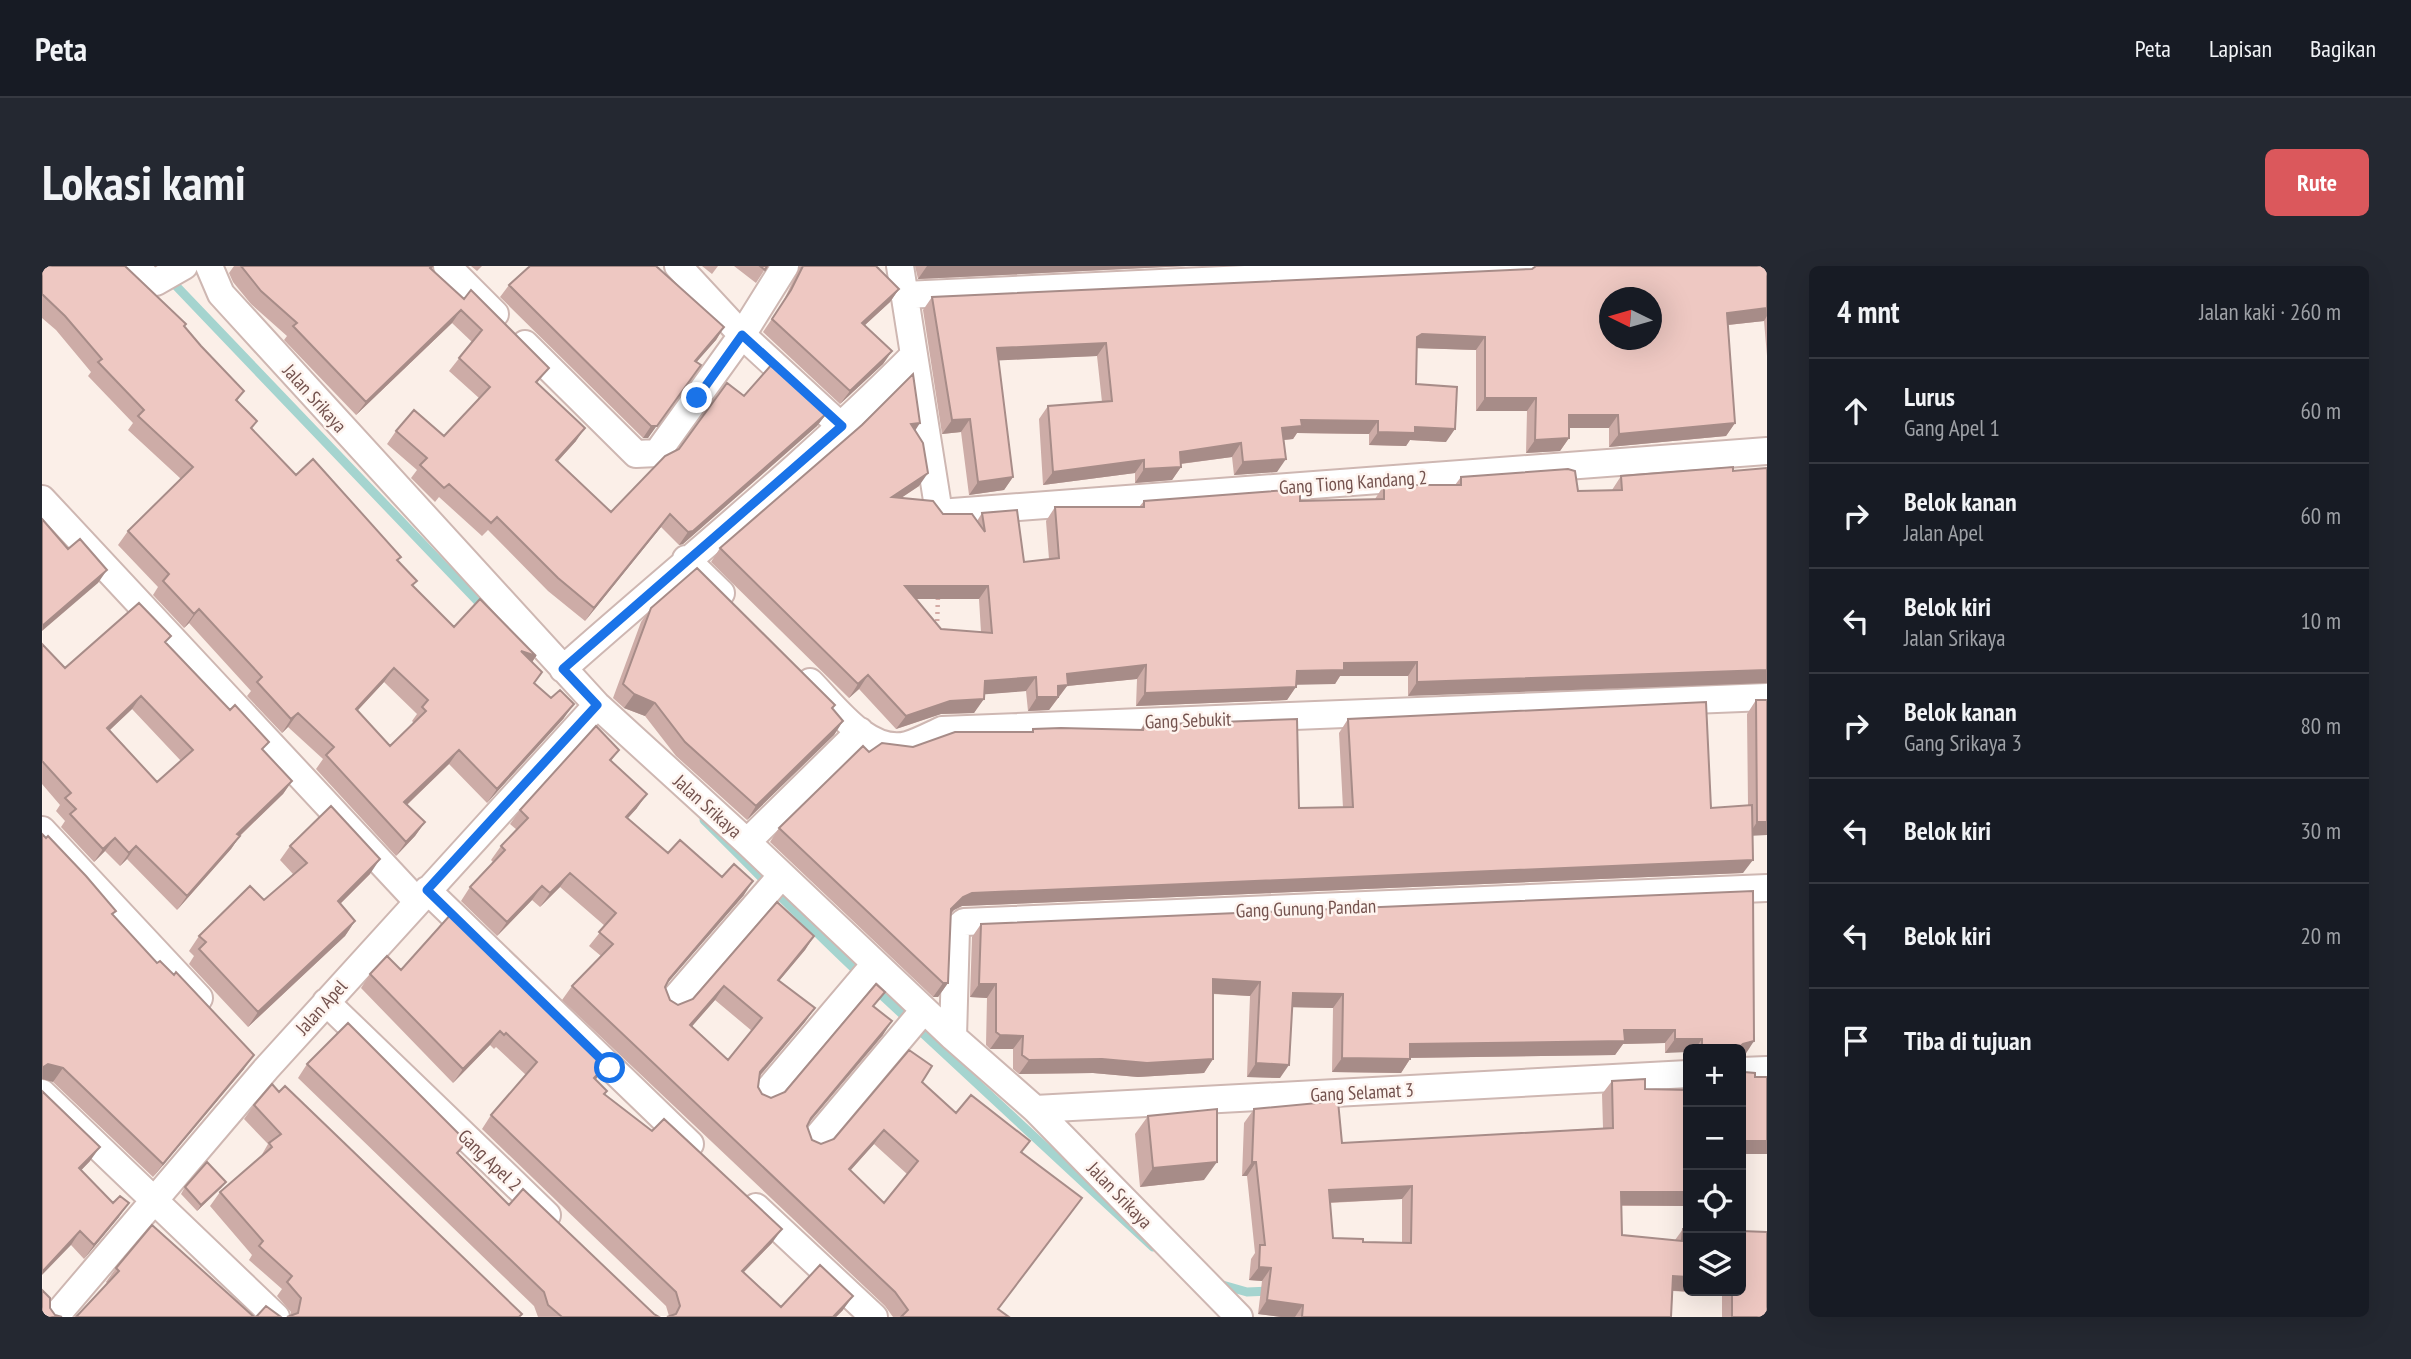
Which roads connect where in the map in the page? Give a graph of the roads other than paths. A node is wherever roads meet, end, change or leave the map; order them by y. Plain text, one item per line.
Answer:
1 (136, 266) edge
2 (209, 266) edge
3 (447, 266) edge
4 (678, 266) edge
5 (785, 266) edge
6 (900, 266) edge
7 (1522, 266) edge
8 (175, 272) edge
9 (904, 295) junction
10 (742, 335) junction
11 (913, 356) junction
12 (842, 426) junction
13 (1767, 451) edge
14 (42, 499) edge
15 (687, 559) junction
16 (735, 607) edge
17 (793, 664) edge
18 (563, 669) junction
19 (1767, 697) edge
20 (597, 705) junction
21 (860, 732) junction
22 (42, 830) edge
23 (747, 842) junction
24 (782, 875) junction
25 (1767, 888) edge
26 (422, 895) junction
27 (876, 964) junction
28 (326, 1002) junction
29 (671, 1003) edge
30 (924, 1010) junction
31 (219, 1019) edge
32 (953, 1037) junction
33 (247, 1049) edge
34 (266, 1069) junction
35 (1767, 1070) edge
36 (1746, 1072) edge
37 (1683, 1074) edge
38 (285, 1088) edge
39 (42, 1093) edge
40 (763, 1096) edge
41 (1035, 1109) junction
42 (813, 1142) edge
43 (712, 1165) edge
44 (741, 1193) edge
45 (151, 1200) junction
46 (566, 1233) edge
47 (55, 1317) edge
48 (276, 1317) edge
49 (874, 1317) edge
50 (1239, 1317) edge

1 - 8 street
2 - 18 street, Jalan Srikaya
3 - 10 street
4 - 10 street
5 - 10 street
6 - 9 street
7 - 9 street
9 - 11 street
10 - 12 street
11 - 12 street
11 - 13 street, Gang Tiong Kandang 2
12 - 15 street
14 - 26 street
15 - 16 street
15 - 18 street
17 - 21 street, Gang Sebukit
18 - 20 street, Jalan Srikaya
19 - 21 street, Gang Sebukit
20 - 23 street, Jalan Srikaya
20 - 26 street, Jalan Apel
21 - 23 street
22 - 31 street
23 - 24 street, Jalan Srikaya
24 - 27 street, Jalan Srikaya
24 - 29 street
25 - 32 street, Gang Gunung Pandan
26 - 28 street, Jalan Apel
26 - 43 street
27 - 30 street, Jalan Srikaya
27 - 40 street
28 - 34 street, Jalan Apel
28 - 46 street, Gang Apel 2
30 - 32 street, Jalan Srikaya
30 - 42 street
32 - 41 street, Jalan Srikaya
33 - 34 street
34 - 38 street
34 - 45 street, Jalan Apel
35 - 36 street
37 - 41 street, Gang Selamat 3
39 - 45 street
41 - 50 street, Jalan Srikaya
44 - 49 street
45 - 47 street, Jalan Apel
45 - 48 street

